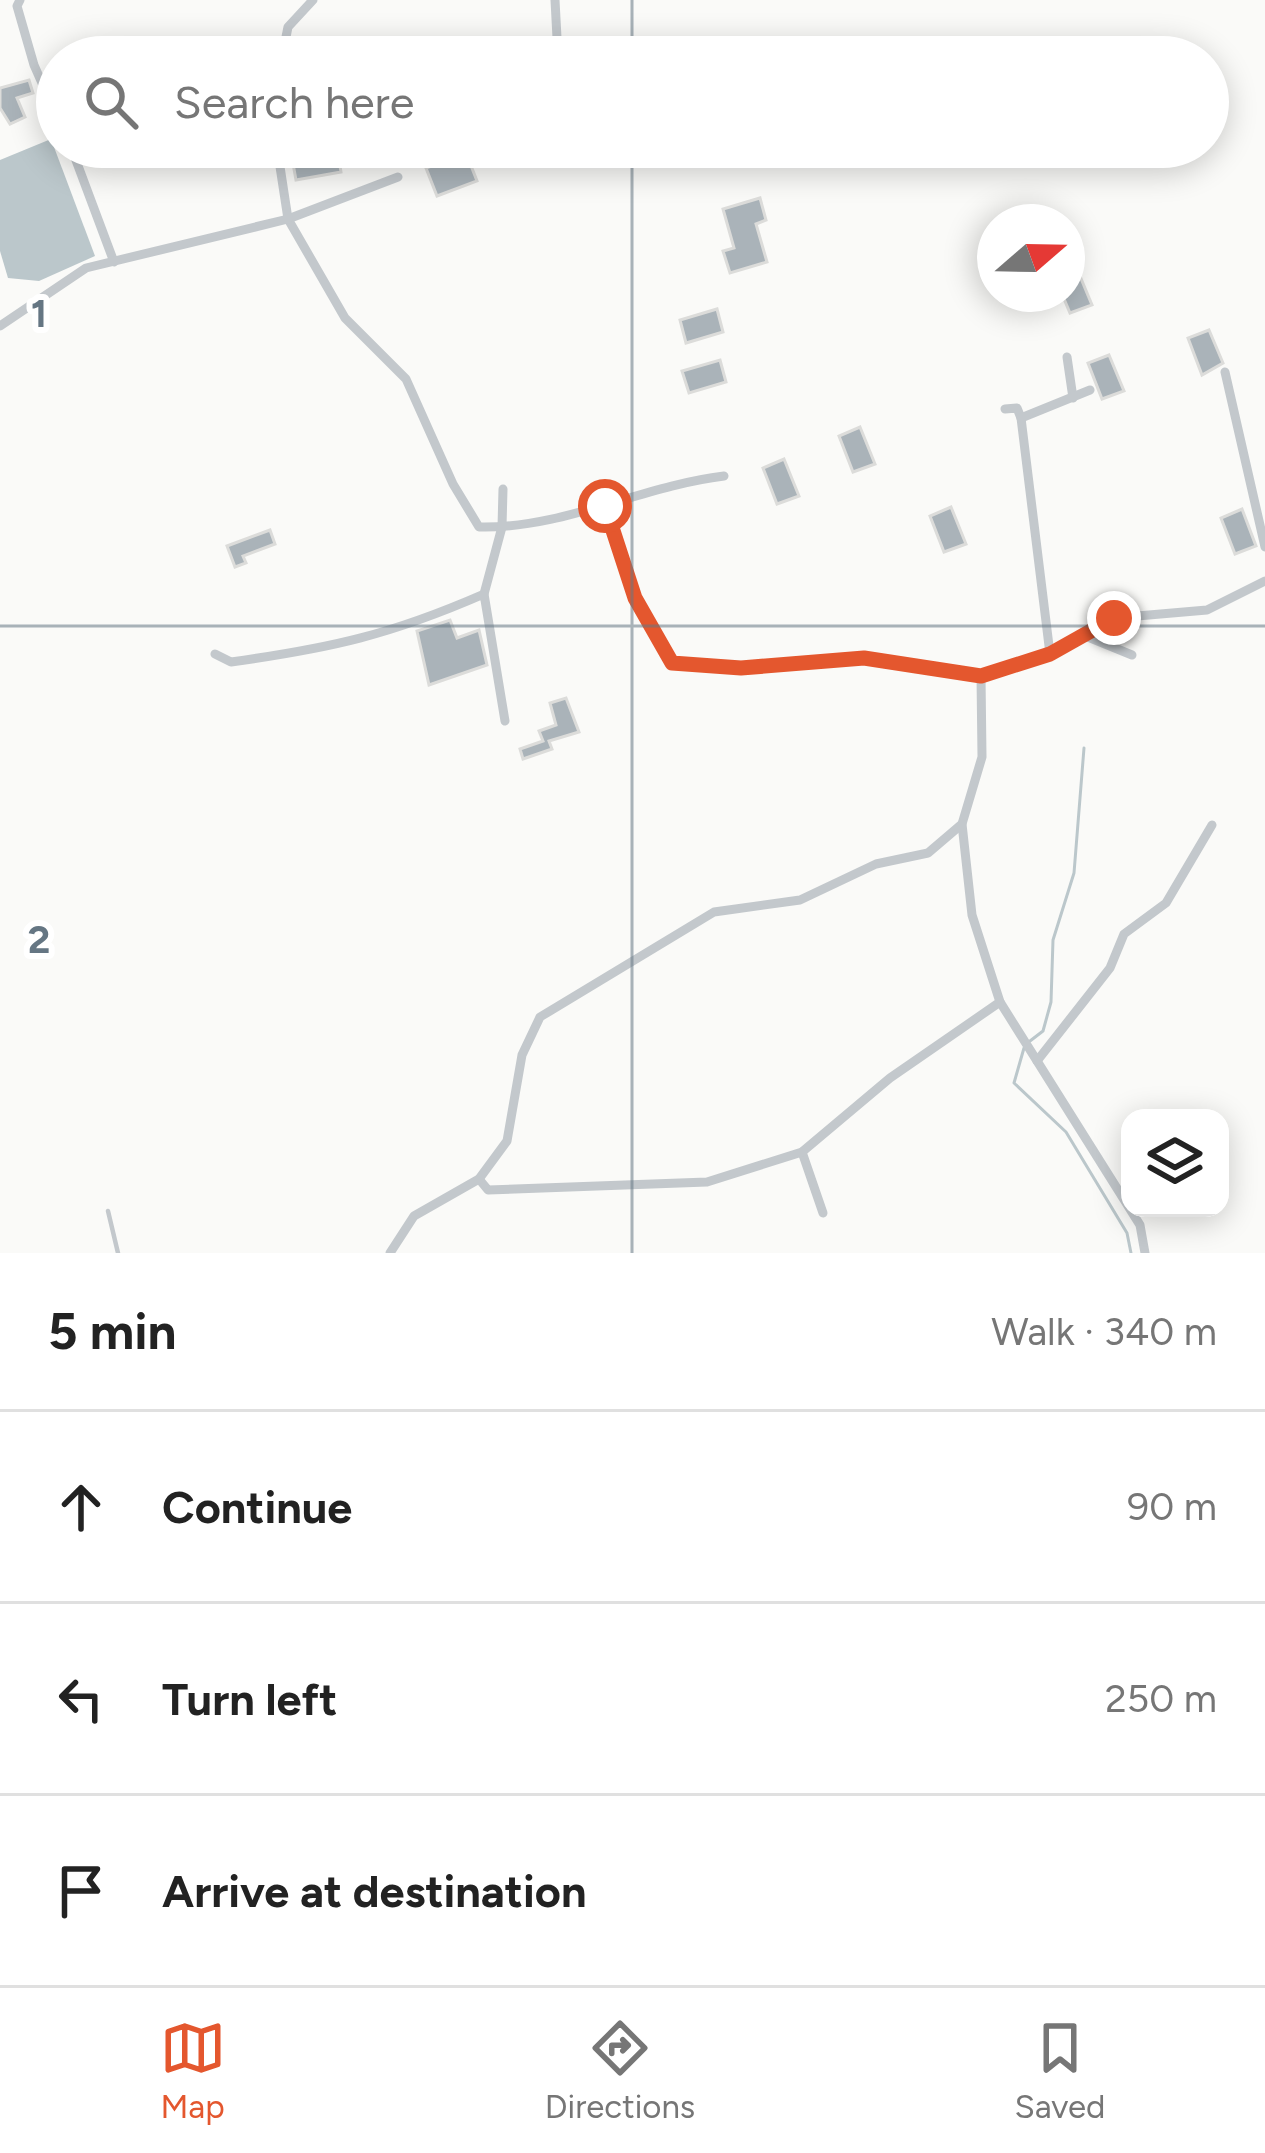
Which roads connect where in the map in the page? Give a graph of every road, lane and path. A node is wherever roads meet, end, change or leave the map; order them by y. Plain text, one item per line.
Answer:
1 (20, 0) edge
2 (313, 0) edge
3 (555, 0) edge
4 (286, 36) edge
5 (557, 36) edge
6 (36, 70) edge
7 (78, 168) edge
8 (280, 168) edge
9 (398, 177) dead end
10 (288, 219) junction
11 (114, 262) junction
12 (0, 326) edge
13 (1067, 357) dead end
14 (1225, 372) dead end
15 (1090, 390) dead end
16 (1072, 398) junction
17 (1005, 409) dead end
18 (1021, 418) junction
19 (724, 476) dead end
20 (503, 489) dead end
21 (605, 506) junction
22 (502, 527) junction
23 (1265, 548) edge
24 (1265, 581) edge
25 (484, 594) junction
26 (1083, 635) junction
27 (214, 654) dead end
28 (1050, 654) junction
29 (1132, 655) dead end
30 (981, 676) junction
31 (505, 721) dead end
32 (962, 824) junction
33 (1212, 825) dead end
34 (1000, 1003) junction
35 (1037, 1061) junction
36 (802, 1152) junction
37 (479, 1179) junction
38 (108, 1211) dead end
39 (823, 1214) dead end
40 (118, 1253) edge
41 (390, 1253) edge
42 (1145, 1253) edge

1 - 6 street
2 - 4 street
3 - 5 street
7 - 11 street
8 - 10 street
9 - 10 street
10 - 11 street
10 - 22 street
11 - 12 street
13 - 16 street
14 - 23 street
15 - 16 street
16 - 18 street
17 - 18 street
18 - 28 street
19 - 21 street
20 - 22 street
21 - 22 street
21 - 30 street
22 - 25 street
24 - 26 street
25 - 27 street
25 - 31 street
26 - 28 street
26 - 29 street
28 - 30 street
30 - 32 street
32 - 34 street
32 - 37 street
33 - 35 street
34 - 35 street
34 - 36 street
35 - 42 street
36 - 37 street
36 - 39 street
37 - 41 street
38 - 40 lane

